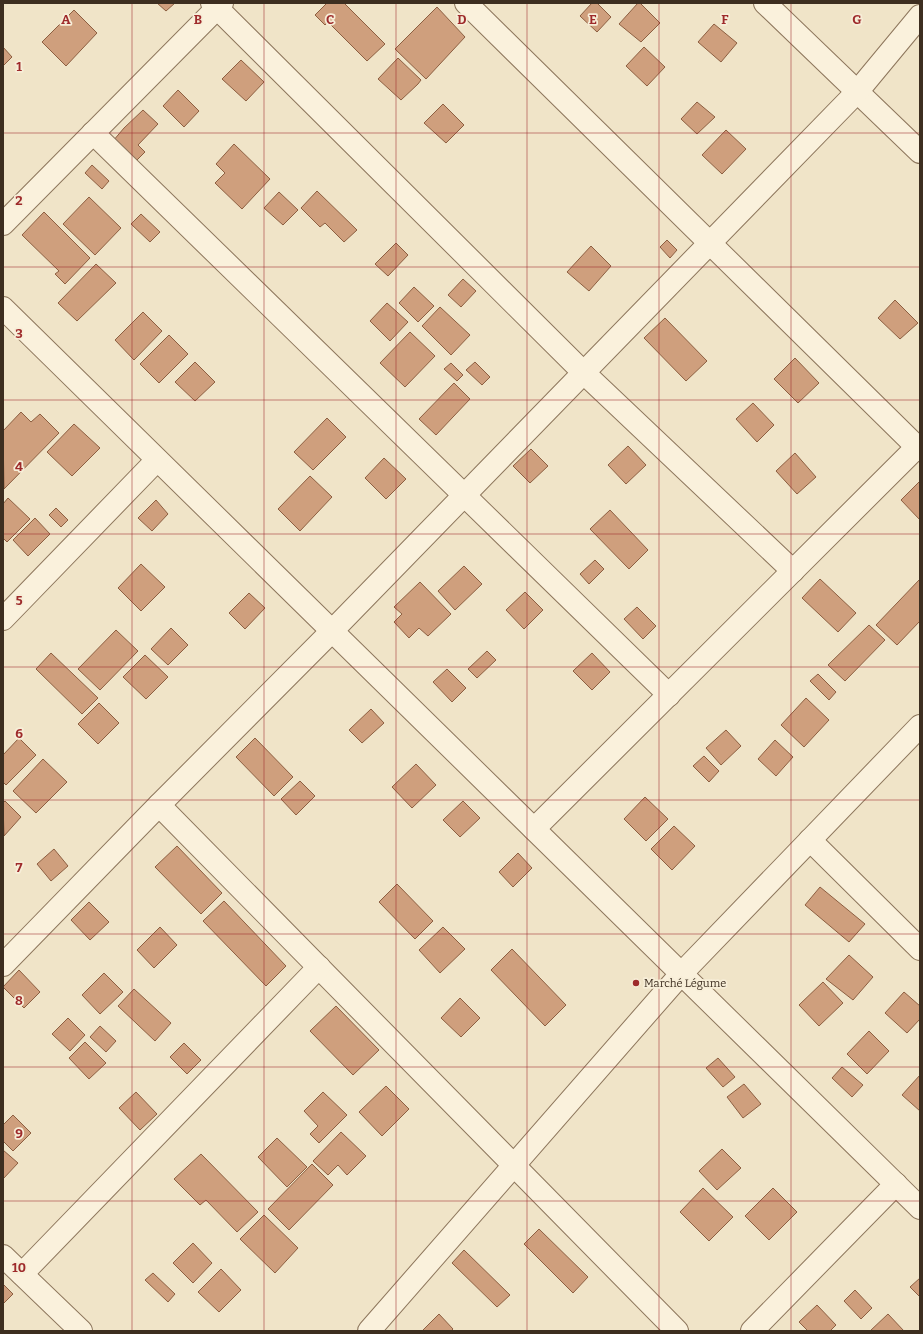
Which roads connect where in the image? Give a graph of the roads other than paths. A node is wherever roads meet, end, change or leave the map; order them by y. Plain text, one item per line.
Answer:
1 (466, 3) edge
2 (765, 3) edge
3 (217, 5) edge
4 (920, 16) edge
5 (857, 92) junction
6 (93, 133) junction
7 (920, 152) edge
8 (3, 224) edge
9 (711, 243) junction
10 (3, 308) edge
11 (584, 373) junction
12 (919, 449) edge
13 (157, 460) junction
14 (464, 495) junction
15 (793, 571) junction
16 (3, 619) edge
17 (332, 631) junction
18 (669, 695) junction
19 (920, 726) edge
20 (159, 805) junction
21 (534, 830) junction
22 (810, 840) junction
23 (920, 949) edge
24 (3, 965) edge
25 (318, 967) junction
26 (681, 974) junction
27 (514, 1165) junction
28 (896, 1184) junction
29 (920, 1208) edge
30 (3, 1256) edge
31 (22, 1274) junction
32 (81, 1331) edge
33 (368, 1331) edge
34 (677, 1331) edge
35 (752, 1331) edge

1 - 9 street
2 - 5 street
3 - 6 street
3 - 11 street
4 - 5 street
5 - 7 street
5 - 9 street
6 - 8 street
6 - 14 street
9 - 11 street
9 - 12 street
10 - 13 street
11 - 14 street
11 - 15 street
12 - 15 street
13 - 16 street
13 - 17 street
14 - 17 street
14 - 18 street
15 - 18 street
17 - 20 street
17 - 21 street
18 - 21 street
19 - 22 street
20 - 24 street
20 - 25 street
21 - 26 street
22 - 23 street
22 - 26 street
25 - 27 street
25 - 31 street
26 - 27 street
26 - 28 street
27 - 33 street
27 - 34 street
28 - 29 street
28 - 35 street
30 - 31 street
31 - 32 street

